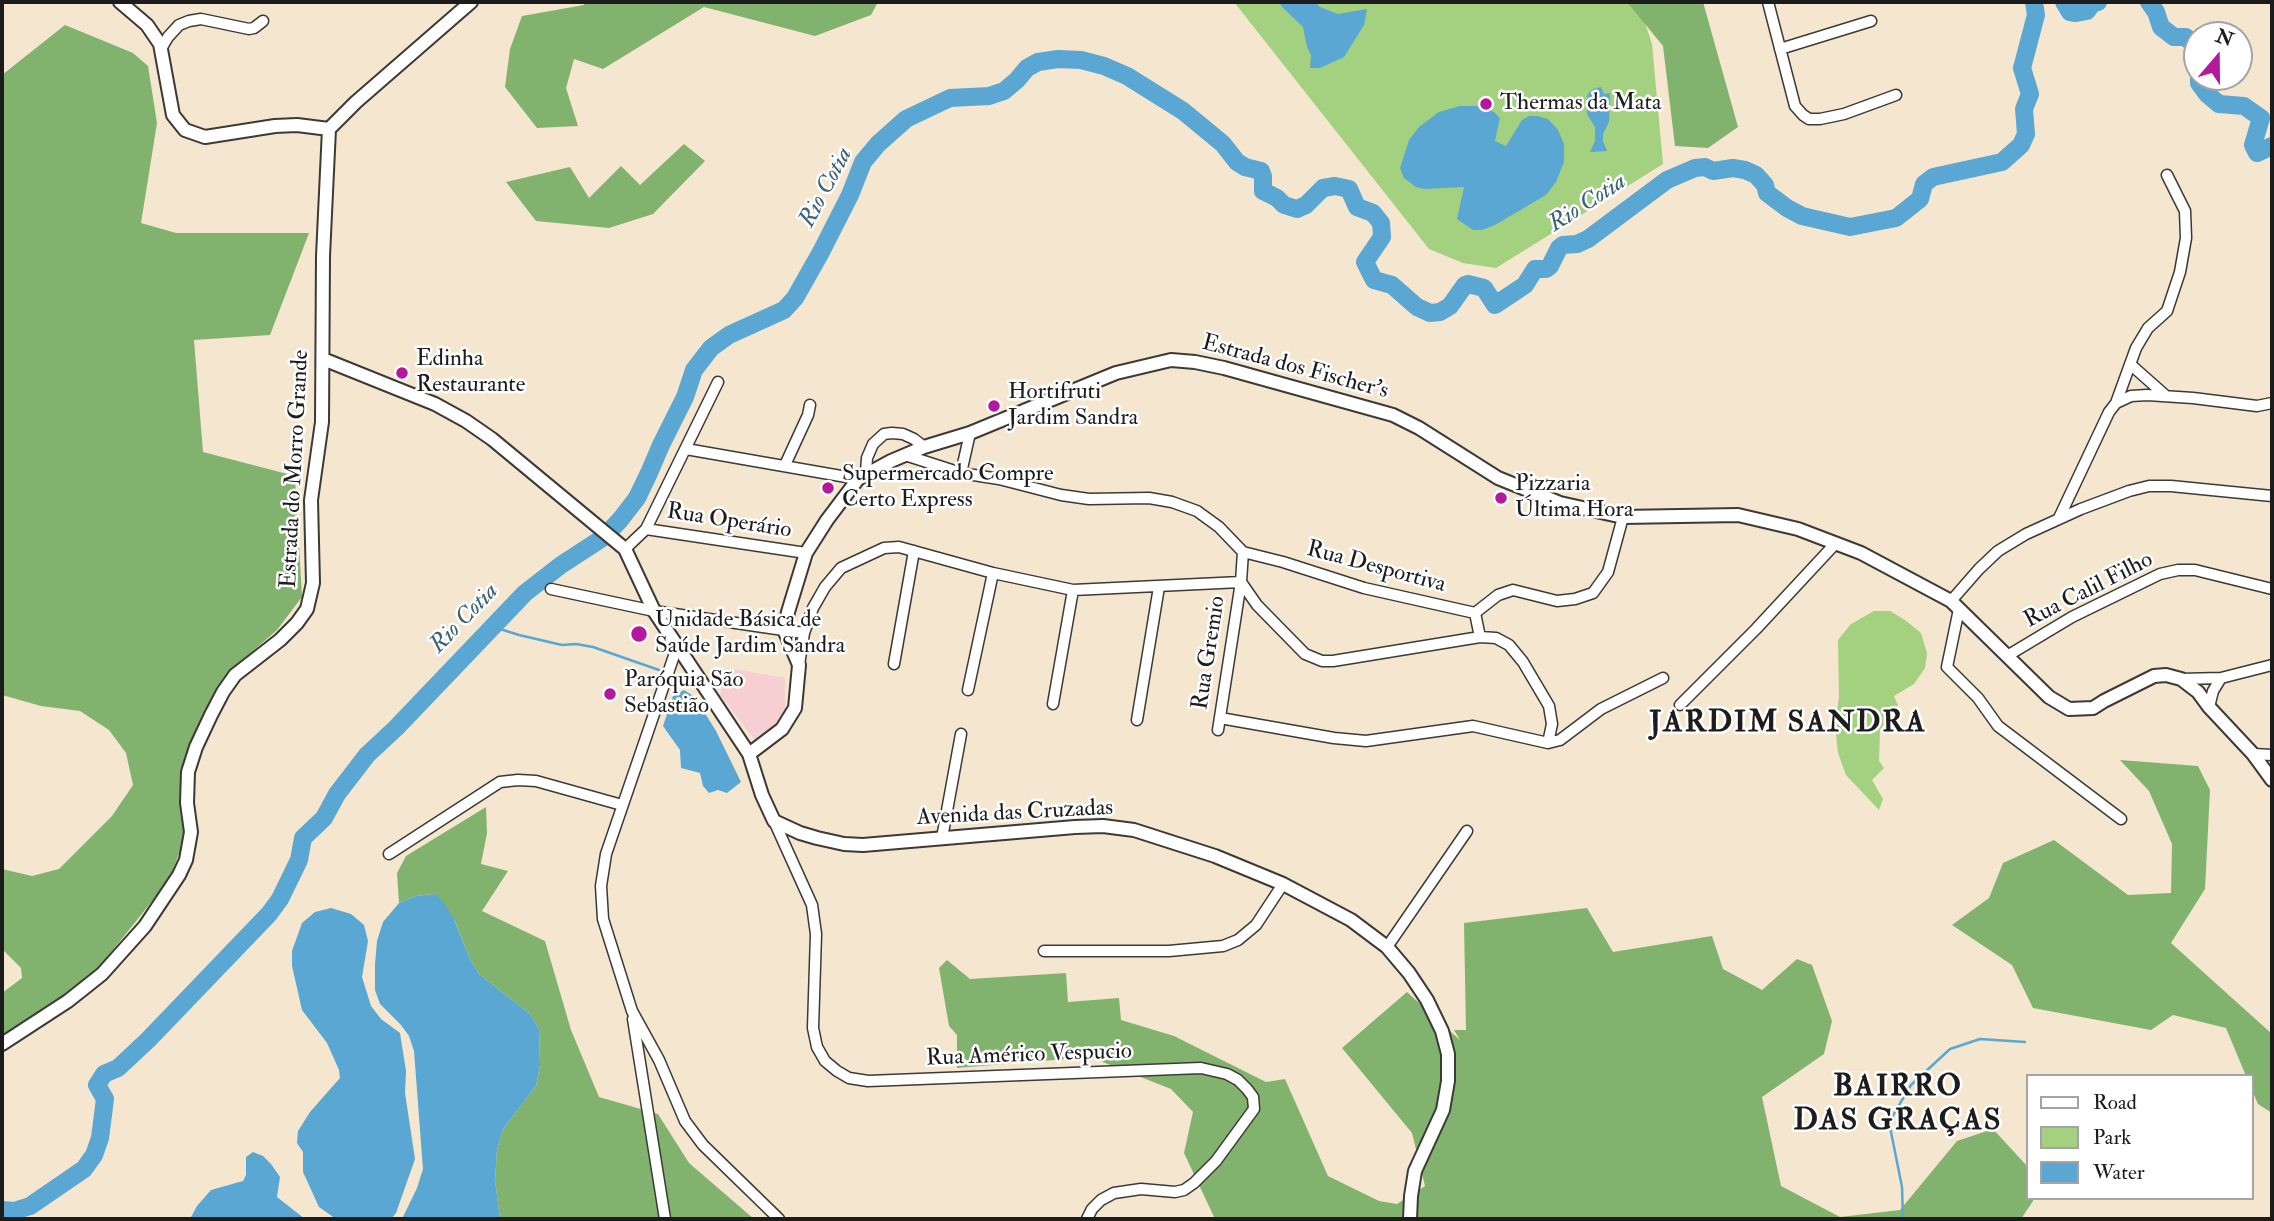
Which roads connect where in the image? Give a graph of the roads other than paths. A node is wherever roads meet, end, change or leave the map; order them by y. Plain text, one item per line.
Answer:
1 (120, 2) edge
2 (471, 2) edge
3 (1768, 2) edge
4 (263, 21) dead end
5 (1871, 21) dead end
6 (161, 49) junction
7 (1780, 49) junction
8 (1896, 95) dead end
9 (329, 129) junction
10 (2167, 175) dead end
11 (323, 359) junction
12 (2130, 364) junction
13 (718, 382) dead end
14 (2165, 395) junction
15 (2116, 403) junction
16 (2272, 403) edge
17 (810, 405) dead end
18 (970, 433) junction
19 (924, 447) junction
20 (686, 449) junction
21 (908, 456) junction
22 (785, 465) junction
23 (961, 473) junction
24 (862, 476) junction
25 (2272, 496) edge
26 (1623, 517) junction
27 (2059, 518) junction
28 (646, 529) junction
29 (1835, 544) junction
30 (625, 549) junction
31 (914, 551) junction
32 (1242, 552) junction
33 (806, 553) junction
34 (993, 573) junction
35 (1241, 582) junction
36 (1159, 587) junction
37 (551, 589) dead end
38 (2272, 589) edge
39 (1073, 590) junction
40 (1955, 605) junction
41 (654, 611) junction
42 (1475, 613) junction
43 (785, 632) junction
44 (804, 633) junction
45 (1480, 636) junction
46 (677, 647) junction
47 (2007, 656) junction
48 (894, 664) dead end
49 (799, 665) junction
50 (2272, 665) edge
51 (1663, 678) dead end
52 (2221, 678) junction
53 (2181, 679) junction
54 (968, 690) dead end
55 (1053, 704) dead end
56 (1680, 705) dead end
57 (2209, 707) junction
58 (1220, 718) junction
59 (1137, 720) dead end
60 (1218, 730) dead end
61 (961, 734) dead end
62 (1548, 743) junction
63 (749, 754) junction
64 (2253, 754) junction
65 (2272, 755) edge
66 (2272, 780) edge
67 (622, 805) junction
68 (2121, 820) dead end
69 (774, 821) junction
70 (1467, 831) dead end
71 (942, 838) junction
72 (389, 854) dead end
73 (1283, 884) junction
74 (1387, 947) junction
75 (1044, 951) dead end
76 (632, 1011) junction
77 (2, 1044) edge
78 (665, 1219) edge
79 (779, 1219) edge
80 (1087, 1219) edge
81 (1410, 1219) edge

1 - 6 street
2 - 9 street
3 - 7 street
4 - 6 street
5 - 7 street
6 - 9 street
7 - 8 street
9 - 11 street, Estrada do Morro Grande
10 - 12 street
11 - 30 street
11 - 77 street, Estrada do Morro Grande
12 - 14 street
12 - 15 street
13 - 20 street
14 - 15 street
14 - 16 street
15 - 27 street
17 - 22 street
18 - 19 street, Estrada dos Fischer's
18 - 23 street
18 - 26 street, Estrada dos Fischer's
19 - 21 street, Estrada dos Fischer's
19 - 24 street
20 - 22 street
20 - 28 street
21 - 23 street
21 - 24 street, Estrada dos Fischer's
22 - 24 street
23 - 32 street
24 - 33 street, Estrada dos Fischer's
25 - 27 street
26 - 29 street, Estrada dos Fischer's
26 - 42 street
27 - 40 street
28 - 30 street
28 - 33 street, Rua Operário
29 - 40 street, Estrada dos Fischer's
29 - 56 street
30 - 41 street
31 - 34 street
31 - 44 street
31 - 48 street
32 - 35 street, Rua Gremio
32 - 42 street, Rua Desportiva
33 - 43 street, Estrada dos Fischer's
34 - 39 street
34 - 54 street
35 - 36 street
35 - 45 street
35 - 58 street, Rua Gremio
36 - 39 street
36 - 59 street
37 - 41 street
38 - 47 street, Rua Calil Filho
39 - 55 street
40 - 47 street, Estrada dos Fischer's
40 - 68 street
41 - 43 street
41 - 46 street
42 - 45 street
43 - 44 street
43 - 49 street
44 - 49 street
45 - 62 street
46 - 63 street
46 - 67 street
47 - 53 street, Estrada dos Fischer's
49 - 63 street
50 - 52 street
51 - 62 street
52 - 53 street
52 - 57 street
53 - 57 street
57 - 64 street
58 - 60 street, Rua Gremio
58 - 62 street
61 - 71 street
63 - 69 street
64 - 65 street
64 - 66 street
67 - 72 street
67 - 76 street
69 - 71 street, Avenida das Cruzadas
69 - 80 street, Rua Américo Vespucio
70 - 74 street
71 - 73 street, Avenida das Cruzadas
73 - 74 street, Avenida das Cruzadas
73 - 75 street
74 - 81 street, Avenida das Cruzadas
76 - 78 street
76 - 79 street

